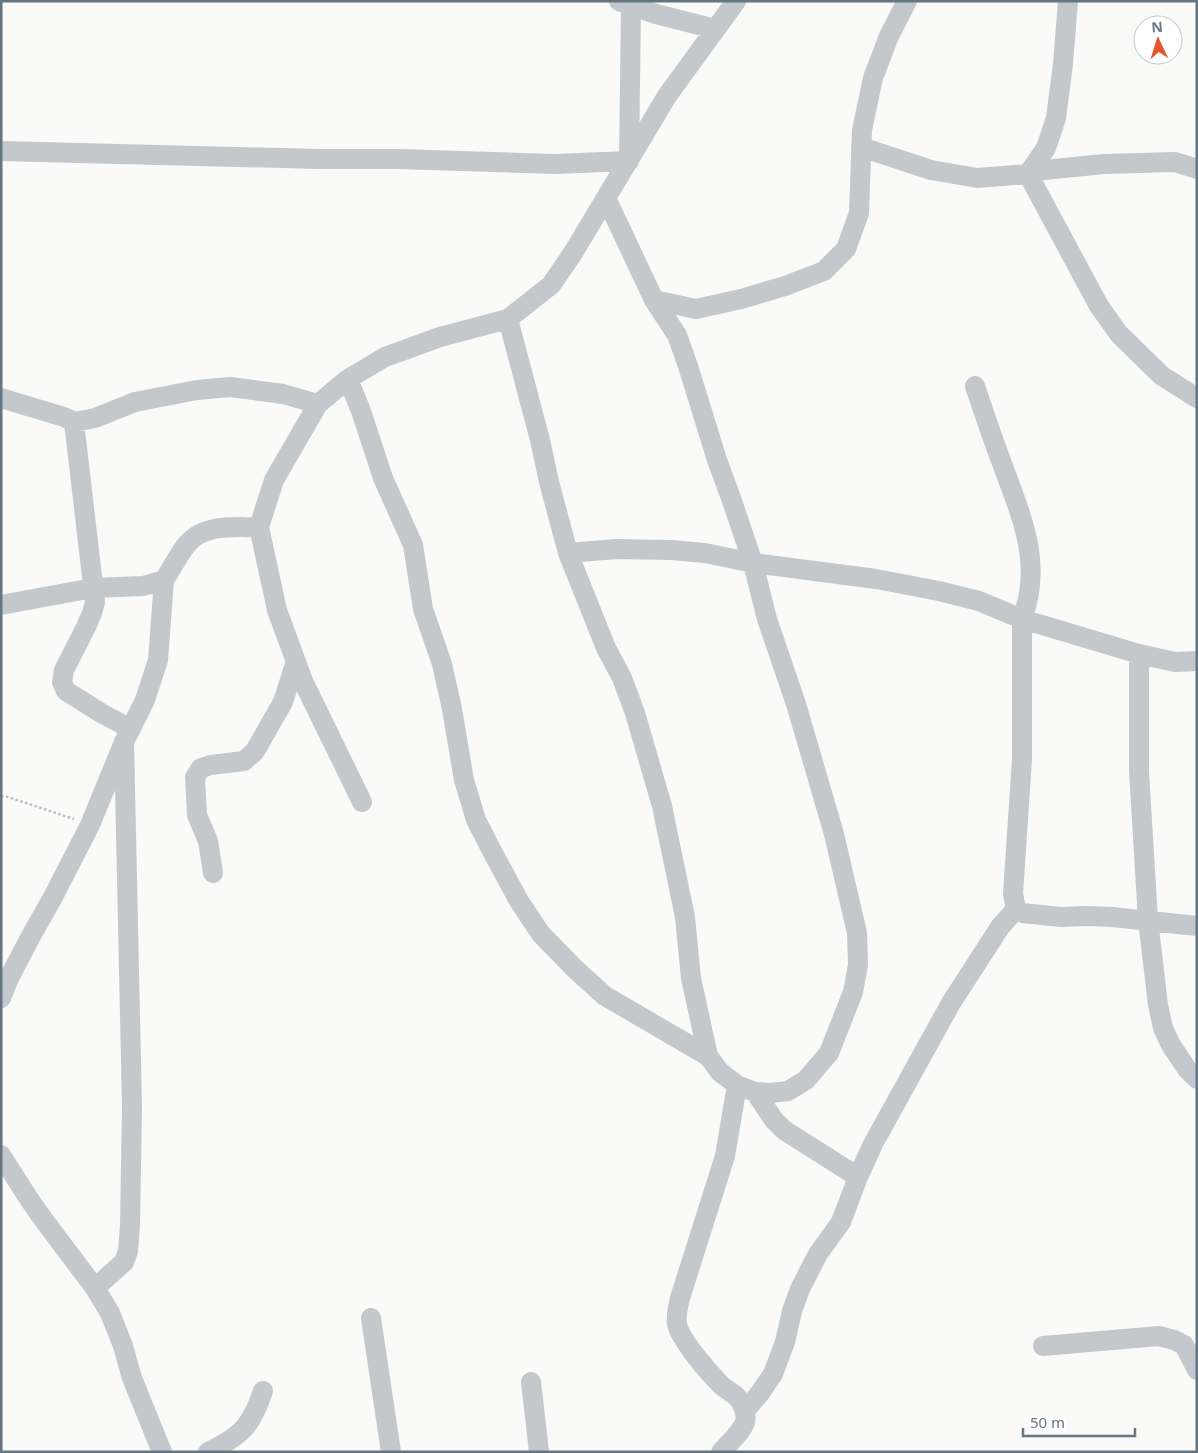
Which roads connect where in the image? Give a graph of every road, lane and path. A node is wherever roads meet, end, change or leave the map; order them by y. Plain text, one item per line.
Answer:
1 (736, 1) edge
2 (907, 1) edge
3 (1068, 1) edge
4 (625, 3) edge
5 (716, 29) junction
6 (861, 147) junction
7 (1, 151) edge
8 (629, 161) junction
9 (1197, 169) edge
10 (1028, 174) junction
11 (606, 198) junction
12 (654, 300) junction
13 (508, 319) junction
14 (348, 379) junction
15 (975, 386) dead end
16 (1, 398) edge
17 (1197, 398) edge
18 (318, 404) junction
19 (74, 422) junction
20 (259, 527) junction
21 (568, 553) junction
22 (752, 563) junction
23 (164, 580) junction
24 (93, 588) junction
25 (1, 605) edge
26 (1022, 619) junction
27 (1139, 654) junction
28 (296, 660) junction
29 (1197, 661) edge
30 (128, 736) junction
31 (1, 796) edge
32 (362, 802) dead end
33 (90, 825) junction
34 (213, 873) dead end
35 (1016, 909) junction
36 (1148, 920) junction
37 (1197, 926) edge
38 (9, 964) edge
39 (1, 998) edge
40 (708, 1056) junction
41 (1193, 1073) edge
42 (746, 1089) junction
43 (1, 1155) edge
44 (858, 1177) junction
45 (96, 1288) junction
46 (371, 1318) dead end
47 (1043, 1346) dead end
48 (1197, 1370) edge
49 (531, 1382) dead end
50 (263, 1391) dead end
51 (745, 1411) junction
52 (162, 1452) edge
53 (208, 1452) edge
54 (391, 1452) edge
55 (539, 1452) edge
56 (721, 1452) edge

1 - 5 street
2 - 6 street
3 - 10 street
4 - 5 street
4 - 8 street
5 - 8 street
6 - 10 street
6 - 12 street
7 - 8 street
8 - 11 street
9 - 10 street
10 - 17 street
11 - 12 street
11 - 13 street
12 - 22 street
13 - 14 street
13 - 21 street
14 - 18 street
14 - 40 street
15 - 26 street
16 - 19 street
18 - 19 street
18 - 20 street
19 - 24 street
20 - 23 street
20 - 28 street
21 - 22 street
21 - 40 street
22 - 26 street
22 - 42 street
23 - 24 street
23 - 30 street
24 - 25 street
24 - 30 street
26 - 27 street
26 - 35 street
27 - 29 street
27 - 36 street
28 - 32 street
28 - 34 street
30 - 33 street
30 - 45 street
31 - 33 path
33 - 38 street
35 - 36 street
35 - 44 street
36 - 37 street
36 - 41 street
38 - 39 street
40 - 42 street
42 - 44 street
42 - 51 street
43 - 45 street
44 - 51 street
45 - 52 street
46 - 54 street
47 - 48 street
49 - 55 street
50 - 53 street
51 - 56 street

